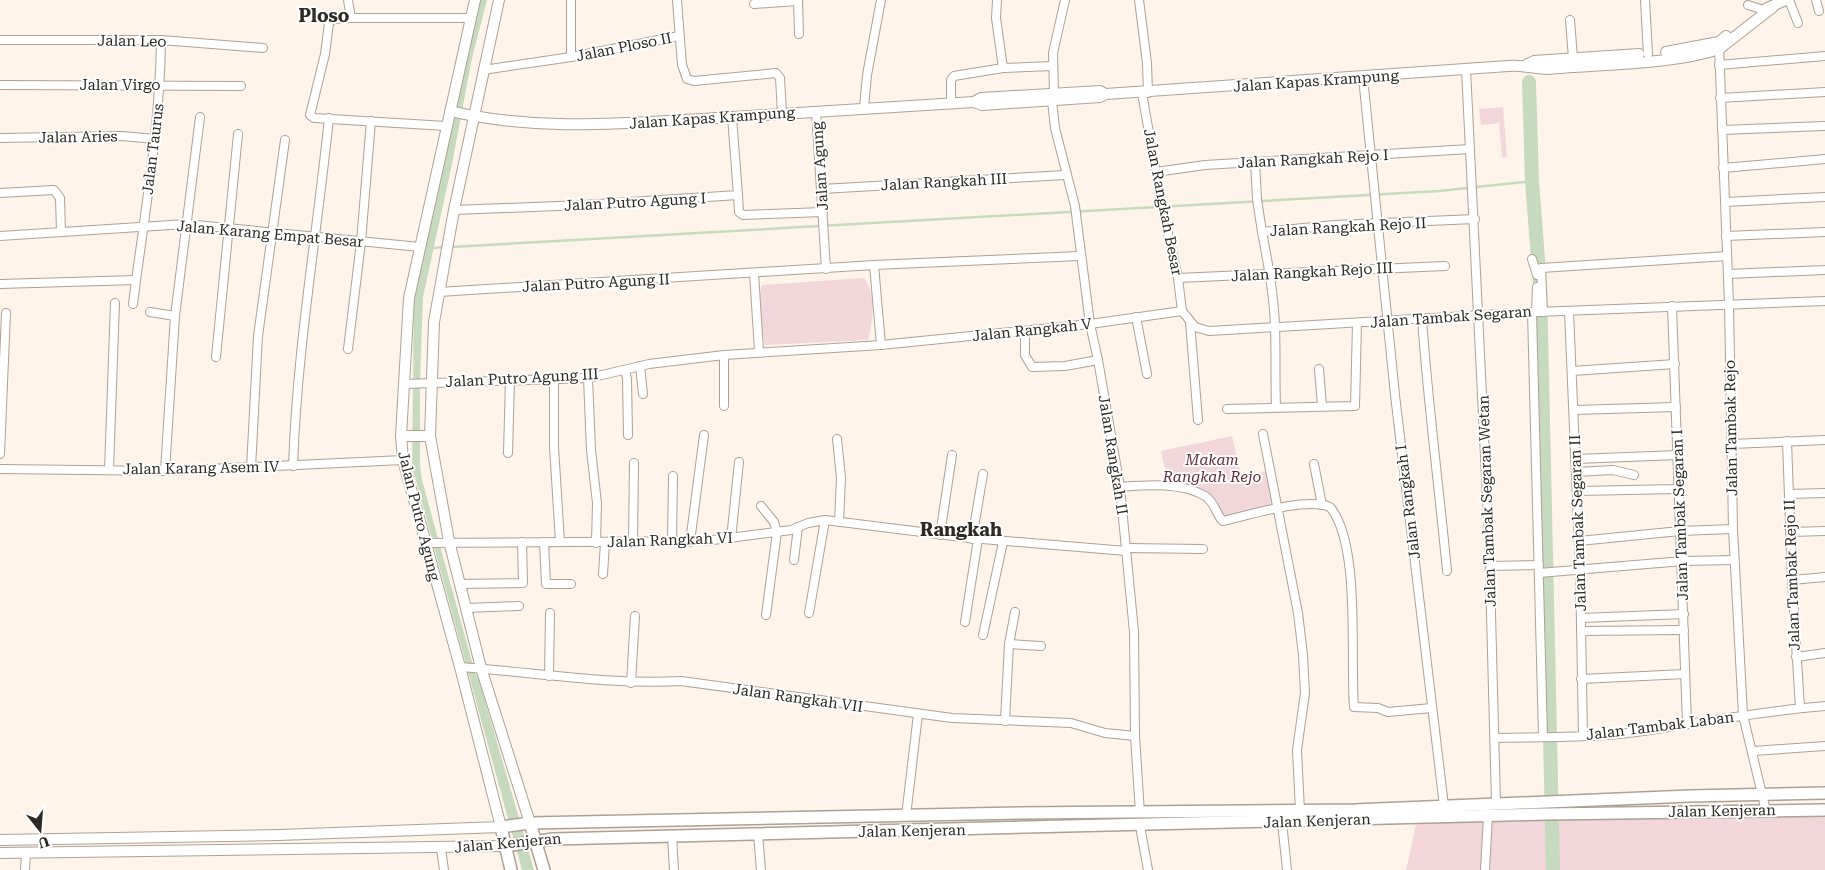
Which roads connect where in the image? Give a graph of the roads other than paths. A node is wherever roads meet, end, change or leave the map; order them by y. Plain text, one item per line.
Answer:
1 (348, 0) edge
2 (475, 0) edge
3 (499, 0) edge
4 (571, 0) edge
5 (677, 0) edge
6 (881, 0) edge
7 (997, 0) edge
8 (1065, 0) edge
9 (1138, 0) edge
10 (1645, 0) edge
11 (1788, 0) edge
12 (1816, 0) edge
13 (798, 1) edge
14 (754, 4) dead end
15 (1748, 5) dead end
16 (1768, 6) edge
17 (1819, 11) dead end
18 (351, 18) junction
19 (470, 18) junction
20 (1570, 20) dead end
21 (1798, 23) dead end
22 (799, 34) dead end
23 (679, 36) junction
24 (0, 40) edge
25 (162, 40) junction
26 (1719, 45) junction
27 (263, 48) dead end
28 (1648, 54) junction
29 (1825, 56) edge
30 (571, 57) junction
31 (1573, 58) junction
32 (1526, 65) junction
33 (1719, 65) junction
34 (1052, 66) junction
35 (1003, 68) junction
36 (1466, 69) junction
37 (483, 70) junction
38 (1363, 77) junction
39 (161, 85) junction
40 (0, 86) edge
41 (241, 86) dead end
42 (1825, 92) edge
43 (1145, 93) junction
44 (1053, 97) junction
45 (1720, 98) junction
46 (951, 103) junction
47 (864, 108) junction
48 (451, 111) junction
49 (816, 111) junction
50 (782, 113) junction
51 (472, 116) junction
52 (200, 117) dead end
53 (732, 117) junction
54 (329, 118) junction
55 (371, 121) junction
56 (446, 126) junction
57 (1825, 126) edge
58 (1722, 130) junction
59 (238, 134) dead end
60 (0, 138) edge
61 (156, 139) junction
62 (285, 140) dead end
63 (1470, 149) junction
64 (1371, 157) junction
65 (1825, 160) edge
66 (1255, 162) junction
67 (1723, 168) junction
68 (1156, 172) junction
69 (1065, 174) junction
70 (822, 189) junction
71 (0, 193) edge
72 (738, 195) junction
73 (1825, 197) edge
74 (1725, 202) junction
75 (454, 210) junction
76 (823, 212) junction
77 (1475, 219) junction
78 (186, 224) junction
79 (1378, 224) junction
80 (143, 227) junction
81 (229, 230) junction
82 (62, 232) junction
83 (1262, 232) junction
84 (1825, 232) edge
85 (273, 234) junction
86 (0, 236) edge
87 (1726, 236) junction
88 (316, 237) junction
89 (361, 242) junction
90 (420, 247) junction
91 (1080, 256) junction
92 (1727, 256) junction
93 (1532, 259) dead end
94 (874, 265) junction
95 (1445, 266) dead end
96 (826, 269) junction
97 (1382, 269) junction
98 (1825, 270) edge
99 (754, 273) junction
100 (1728, 274) junction
101 (1270, 275) junction
102 (1178, 278) junction
103 (136, 280) junction
104 (0, 284) edge
105 (439, 292) junction
106 (1825, 301) edge
107 (115, 303) dead end
108 (133, 304) dead end
109 (1729, 304) junction
110 (1672, 306) junction
111 (1182, 311) junction
112 (1569, 311) junction
113 (150, 312) dead end
114 (1537, 312) junction
115 (6, 314) dead end
116 (175, 316) junction
117 (1479, 316) junction
118 (1136, 317) junction
119 (1422, 319) junction
120 (1190, 322) junction
121 (1387, 322) junction
122 (1357, 323) junction
123 (1090, 324) junction
124 (1275, 327) junction
125 (1024, 331) junction
126 (881, 345) junction
127 (348, 349) dead end
128 (759, 351) junction
129 (724, 355) junction
130 (216, 357) dead end
131 (1098, 360) junction
132 (1675, 364) junction
133 (640, 366) junction
134 (1318, 369) dead end
135 (625, 370) junction
136 (1572, 371) junction
137 (1147, 374) dead end
138 (588, 378) junction
139 (554, 379) junction
140 (510, 380) junction
141 (430, 383) junction
142 (405, 384) junction
143 (643, 394) dead end
144 (724, 406) dead end
145 (1322, 406) junction
146 (1676, 407) junction
147 (1276, 408) junction
148 (1227, 409) dead end
149 (1574, 410) junction
150 (1198, 420) dead end
151 (1263, 434) dead end
152 (628, 435) dead end
153 (704, 435) dead end
154 (405, 436) junction
155 (427, 436) junction
156 (837, 439) dead end
157 (1825, 440) edge
158 (1787, 441) junction
159 (1731, 444) junction
160 (508, 453) dead end
161 (0, 454) edge
162 (952, 455) dead end
163 (1678, 455) junction
164 (1576, 459) junction
165 (402, 460) junction
166 (634, 462) dead end
167 (739, 462) dead end
168 (1314, 464) dead end
169 (293, 466) junction
170 (251, 468) junction
171 (0, 469) edge
172 (109, 470) junction
173 (165, 472) junction
174 (1576, 472) junction
175 (983, 474) dead end
176 (1634, 475) dead end
177 (673, 476) dead end
178 (1120, 487) junction
179 (1679, 489) junction
180 (1577, 491) junction
181 (1825, 493) edge
182 (1789, 494) junction
183 (1322, 505) junction
184 (761, 506) dead end
185 (1277, 508) junction
186 (825, 520) junction
187 (839, 522) junction
188 (798, 527) junction
189 (1733, 529) junction
190 (1680, 531) junction
191 (1825, 531) edge
192 (777, 532) junction
193 (1790, 532) junction
194 (940, 535) junction
195 (731, 539) junction
196 (975, 539) junction
197 (446, 541) junction
198 (1579, 541) junction
199 (522, 542) junction
200 (544, 542) junction
201 (560, 542) junction
202 (605, 542) junction
203 (633, 542) junction
204 (672, 542) junction
205 (690, 542) junction
206 (1002, 542) junction
207 (427, 543) junction
208 (596, 543) junction
209 (1126, 549) junction
210 (1203, 549) dead end
211 (794, 560) dead end
212 (1734, 560) junction
213 (1683, 561) junction
214 (1490, 566) junction
215 (1540, 570) junction
216 (1580, 570) junction
217 (1447, 571) dead end
218 (603, 574) dead end
219 (1825, 577) edge
220 (1792, 580) junction
221 (460, 584) junction
222 (571, 584) dead end
223 (519, 606) dead end
224 (466, 608) junction
225 (809, 612) dead end
226 (1015, 612) dead end
227 (550, 613) dead end
228 (1684, 614) junction
229 (766, 615) dead end
230 (635, 616) dead end
231 (1581, 618) junction
232 (966, 622) dead end
233 (1684, 630) junction
234 (1581, 631) junction
235 (983, 635) dead end
236 (1009, 644) junction
237 (1041, 646) dead end
238 (1825, 653) edge
239 (1796, 657) junction
240 (463, 667) junction
241 (479, 668) junction
242 (1685, 674) junction
243 (549, 676) junction
244 (1581, 679) junction
245 (631, 683) junction
246 (1825, 706) edge
247 (1432, 708) junction
248 (1800, 708) junction
249 (918, 714) junction
250 (1744, 715) junction
251 (1005, 721) junction
252 (1687, 724) junction
253 (1135, 736) junction
254 (1583, 736) junction
255 (1545, 737) junction
256 (1495, 738) junction
257 (1825, 746) edge
258 (1753, 751) junction
259 (1762, 793) junction
260 (1825, 793) edge
261 (1590, 800) junction
262 (1496, 804) junction
263 (1444, 806) junction
264 (1825, 810) edge
265 (1300, 811) junction
266 (1766, 811) junction
267 (1140, 813) junction
268 (1590, 813) junction
269 (906, 816) junction
270 (1488, 816) junction
271 (1282, 822) junction
272 (527, 823) junction
273 (1140, 826) junction
274 (504, 827) junction
275 (758, 834) junction
276 (672, 836) junction
277 (81, 838) junction
278 (105, 838) junction
279 (0, 840) edge
280 (533, 841) junction
281 (508, 846) junction
282 (441, 848) junction
283 (82, 852) junction
284 (106, 852) junction
285 (0, 853) edge
286 (26, 853) junction
287 (26, 870) edge
288 (444, 870) edge
289 (511, 870) edge
290 (544, 870) edge
291 (674, 870) edge
292 (761, 870) edge
293 (1148, 870) edge
294 (1288, 870) edge
295 (1485, 870) edge

1 - 18 street
2 - 19 main road, Jalan Putro Agung
3 - 37 main road, Jalan Putro Agung
4 - 30 street
5 - 23 street
6 - 47 street
7 - 35 street
8 - 34 street, Jalan Rangkah II
9 - 43 street, Jalan Rangkah Besar
10 - 28 street
11 - 16 main road, Jalan Kapas Krampung
11 - 21 street
12 - 17 street
13 - 14 street
13 - 22 street
15 - 16 street
16 - 26 main road, Jalan Kapas Krampung
18 - 19 street
18 - 54 street
19 - 48 main road, Jalan Putro Agung
20 - 31 street
23 - 30 street, Jalan Ploso II
23 - 50 street, Jalan Ploso II
24 - 25 street, Jalan Leo
25 - 27 street, Jalan Leo
25 - 39 street, Jalan Taurus
26 - 28 main road, Jalan Kapas Krampung
26 - 32 main road, Jalan Kapas Krampung
26 - 33 street, Jalan Tambak Rejo
28 - 31 main road, Jalan Kapas Krampung
29 - 33 street
30 - 37 street, Jalan Ploso II
31 - 32 main road, Jalan Kapas Krampung
32 - 36 main road, Jalan Kapas Krampung
33 - 45 street, Jalan Tambak Rejo
34 - 35 street
34 - 44 street, Jalan Rangkah II
35 - 46 street
36 - 38 main road, Jalan Kapas Krampung
36 - 63 street
37 - 51 main road, Jalan Putro Agung
38 - 43 main road, Jalan Kapas Krampung
38 - 64 street, Jalan Rangkah I
39 - 40 street, Jalan Virgo
39 - 41 street, Jalan Virgo
39 - 61 street, Jalan Taurus
42 - 45 street
43 - 44 main road, Jalan Kapas Krampung
43 - 68 street, Jalan Rangkah Besar
44 - 46 main road, Jalan Kapas Krampung
44 - 69 street, Jalan Rangkah II
45 - 58 street, Jalan Tambak Rejo
46 - 47 main road, Jalan Kapas Krampung
47 - 49 main road, Jalan Kapas Krampung
48 - 51 main road, Jalan Kapas Krampung
48 - 56 main road, Jalan Putro Agung
49 - 50 main road, Jalan Kapas Krampung
49 - 70 street, Jalan Agung
50 - 53 main road, Jalan Kapas Krampung
51 - 53 main road, Jalan Kapas Krampung
51 - 75 main road, Jalan Putro Agung
52 - 78 street
53 - 72 street
54 - 55 street
54 - 88 street
55 - 56 street
55 - 89 street
56 - 90 main road, Jalan Putro Agung
57 - 58 street
58 - 67 street, Jalan Tambak Rejo
59 - 81 street
60 - 61 street, Jalan Aries
61 - 80 street, Jalan Taurus
62 - 85 street
63 - 64 street, Jalan Rangkah Rejo I
63 - 77 street, Jalan Tambak Segaran Wetan
64 - 66 street, Jalan Rangkah Rejo I
64 - 79 street, Jalan Rangkah I
65 - 67 street
66 - 68 street, Jalan Rangkah Rejo I
66 - 83 street, Jalan Rangkah Rejo II
67 - 74 street, Jalan Tambak Rejo
68 - 102 street, Jalan Rangkah Besar
69 - 70 street, Jalan Rangkah III
69 - 91 street, Jalan Rangkah II
70 - 76 street, Jalan Agung
71 - 82 street
72 - 75 street, Jalan Putro Agung I
72 - 76 street
73 - 74 street
74 - 87 street, Jalan Tambak Rejo
75 - 105 main road, Jalan Putro Agung
76 - 96 street, Jalan Agung
77 - 79 street, Jalan Rangkah Rejo II
77 - 117 street, Jalan Tambak Segaran Wetan
78 - 80 street, Jalan Karang Empat Besar
78 - 81 street, Jalan Karang Empat Besar
78 - 116 street
79 - 83 street, Jalan Rangkah Rejo II
79 - 97 street, Jalan Rangkah I
80 - 82 street, Jalan Karang Empat Besar
80 - 103 street, Jalan Taurus
81 - 85 street, Jalan Karang Empat Besar
81 - 130 street
82 - 86 street, Jalan Karang Empat Besar
83 - 101 street
84 - 87 street
85 - 88 street, Jalan Karang Empat Besar
85 - 170 street
87 - 92 street, Jalan Tambak Rejo
88 - 89 street, Jalan Karang Empat Besar
88 - 169 street
89 - 90 street, Jalan Karang Empat Besar
89 - 127 street
90 - 142 main road, Jalan Putro Agung
91 - 94 street
91 - 123 street, Jalan Rangkah II
92 - 100 street, Jalan Tambak Rejo
92 - 114 street
93 - 114 street
94 - 96 street, Jalan Putro Agung II
94 - 126 street
95 - 97 street, Jalan Rangkah Rejo III
96 - 99 street, Jalan Putro Agung II
97 - 101 street, Jalan Rangkah Rejo III
97 - 121 street, Jalan Rangkah I
98 - 100 street
99 - 105 street, Jalan Putro Agung II
99 - 128 street
100 - 109 street, Jalan Tambak Rejo
101 - 102 street, Jalan Rangkah Rejo III
101 - 124 street
102 - 111 street, Jalan Rangkah Besar
103 - 104 street
103 - 108 street, Jalan Taurus
105 - 141 main road, Jalan Putro Agung
106 - 109 street, Jalan Tambak Segaran
107 - 172 street
109 - 110 street, Jalan Tambak Segaran
109 - 159 street, Jalan Tambak Rejo
110 - 112 street, Jalan Tambak Segaran
110 - 132 street, Jalan Tambak Segaran I
111 - 118 street, Jalan Rangkah V
111 - 120 street
112 - 114 street, Jalan Tambak Segaran
112 - 136 street, Jalan Tambak Segaran II
113 - 116 street
114 - 117 street, Jalan Tambak Segaran
114 - 215 street
115 - 161 street
116 - 173 street
117 - 119 street, Jalan Tambak Segaran
117 - 214 street, Jalan Tambak Segaran Wetan
118 - 123 street, Jalan Rangkah V
118 - 137 street
119 - 121 street, Jalan Tambak Segaran
119 - 217 street
120 - 124 street, Jalan Tambak Segaran
120 - 150 street
121 - 122 street, Jalan Tambak Segaran
121 - 247 street, Jalan Rangkah I
122 - 124 street, Jalan Tambak Segaran
122 - 145 street
123 - 125 street, Jalan Rangkah V
123 - 131 street, Jalan Rangkah II
124 - 147 street
125 - 126 street, Jalan Rangkah V
125 - 131 street
126 - 128 street, Jalan Rangkah V
128 - 129 street, Jalan Putro Agung III
129 - 133 street, Jalan Putro Agung III
129 - 144 street
131 - 178 street, Jalan Rangkah II
132 - 136 street
132 - 146 street, Jalan Tambak Segaran I
133 - 135 street, Jalan Putro Agung III
133 - 143 street
134 - 145 street
135 - 138 street, Jalan Putro Agung III
135 - 152 street
136 - 149 street, Jalan Tambak Segaran II
138 - 139 street, Jalan Putro Agung III
138 - 208 street
139 - 140 street, Jalan Putro Agung III
139 - 201 street
140 - 141 street, Jalan Putro Agung III
140 - 160 street
141 - 142 street, Jalan Putro Agung III
141 - 155 main road, Jalan Putro Agung
142 - 154 main road, Jalan Putro Agung
145 - 147 street
146 - 149 street
146 - 163 street, Jalan Tambak Segaran I
147 - 148 street
149 - 164 street, Jalan Tambak Segaran II
151 - 185 street
153 - 205 street
154 - 155 main road
154 - 165 main road, Jalan Putro Agung
155 - 197 main road, Jalan Putro Agung
156 - 187 street
157 - 158 street
158 - 159 street
158 - 182 street, Jalan Tambak Rejo II
159 - 189 street, Jalan Tambak Rejo
162 - 194 street
163 - 164 street
163 - 179 street, Jalan Tambak Segaran I
164 - 174 street, Jalan Tambak Segaran II
165 - 169 street, Jalan Karang Asem IV
165 - 207 main road, Jalan Putro Agung
166 - 203 street
167 - 195 street
168 - 183 street
169 - 170 street, Jalan Karang Asem IV
170 - 173 street, Jalan Karang Asem IV
171 - 172 street, Jalan Karang Asem IV
172 - 173 street, Jalan Karang Asem IV
174 - 176 street
174 - 180 street, Jalan Tambak Segaran II
175 - 196 street
177 - 204 street
178 - 185 street
178 - 209 street, Jalan Rangkah II
179 - 180 street
179 - 190 street, Jalan Tambak Segaran I
180 - 198 street, Jalan Tambak Segaran II
181 - 182 street
182 - 193 street, Jalan Tambak Rejo II
183 - 185 street
183 - 247 street
184 - 192 street
185 - 265 street
186 - 187 street, Jalan Rangkah VI
186 - 188 street, Jalan Rangkah VI
186 - 225 street
187 - 194 street, Jalan Rangkah VI
188 - 192 street, Jalan Rangkah VI
188 - 211 street
189 - 190 street
189 - 212 street, Jalan Tambak Rejo
190 - 198 street
190 - 213 street, Jalan Tambak Segaran I
191 - 193 street
192 - 195 street, Jalan Rangkah VI
192 - 229 street
193 - 220 street, Jalan Tambak Rejo II
194 - 196 street, Jalan Rangkah VI
195 - 205 street, Jalan Rangkah VI
196 - 206 street, Jalan Rangkah VI
196 - 232 street
197 - 199 street, Jalan Rangkah VI
197 - 207 street, Jalan Rangkah VI
197 - 221 main road, Jalan Putro Agung
198 - 216 street, Jalan Tambak Segaran II
199 - 200 street, Jalan Rangkah VI
199 - 221 street
200 - 201 street, Jalan Rangkah VI
200 - 222 street
201 - 208 street, Jalan Rangkah VI
202 - 203 street, Jalan Rangkah VI
202 - 208 street, Jalan Rangkah VI
202 - 218 street
203 - 204 street, Jalan Rangkah VI
204 - 205 street, Jalan Rangkah VI
206 - 209 street, Jalan Rangkah VI
206 - 235 street
207 - 240 main road, Jalan Putro Agung
209 - 210 street, Jalan Rangkah VI
209 - 253 street, Jalan Rangkah II
212 - 213 street
212 - 250 street, Jalan Tambak Rejo
213 - 216 street
213 - 228 street, Jalan Tambak Segaran I
214 - 215 street
214 - 256 street, Jalan Tambak Segaran Wetan
215 - 216 street
215 - 255 street
216 - 231 street, Jalan Tambak Segaran II
219 - 220 street
220 - 239 street, Jalan Tambak Rejo II
221 - 224 main road, Jalan Putro Agung
223 - 224 street
224 - 241 main road, Jalan Putro Agung
226 - 236 street
227 - 243 street
228 - 231 street
228 - 233 street, Jalan Tambak Segaran I
230 - 245 street
231 - 234 street, Jalan Tambak Segaran II
233 - 234 street
233 - 242 street, Jalan Tambak Segaran I
234 - 244 street, Jalan Tambak Segaran II
236 - 237 street
236 - 251 street
238 - 239 street
239 - 248 street, Jalan Tambak Rejo II
240 - 241 street, Jalan Rangkah VII
240 - 274 main road, Jalan Putro Agung
241 - 243 street, Jalan Rangkah VII
241 - 272 main road, Jalan Putro Agung
242 - 244 street
242 - 252 street, Jalan Tambak Segaran I
243 - 245 street, Jalan Rangkah VII
244 - 254 street, Jalan Tambak Segaran II
245 - 249 street, Jalan Rangkah VII
246 - 248 street, Jalan Tambak Laban
247 - 263 street, Jalan Rangkah I
248 - 250 street, Jalan Tambak Laban
249 - 251 street, Jalan Rangkah VII
249 - 269 street
250 - 252 street, Jalan Tambak Laban
250 - 258 street, Jalan Tambak Rejo
251 - 253 street, Jalan Rangkah VII
252 - 254 street, Jalan Tambak Laban
253 - 267 street, Jalan Rangkah II
254 - 255 street, Jalan Tambak Laban
255 - 256 street, Jalan Tambak Laban
256 - 262 street, Jalan Tambak Segaran Wetan
257 - 258 street
258 - 259 street, Jalan Tambak Rejo
259 - 260 highway, Jalan Kenjeran
259 - 261 highway, Jalan Kenjeran
259 - 266 street, Jalan Tambak Rejo
261 - 262 highway, Jalan Kenjeran
261 - 268 highway
262 - 263 highway, Jalan Kenjeran
263 - 265 highway, Jalan Kenjeran
264 - 266 highway, Jalan Kenjeran
265 - 267 highway, Jalan Kenjeran
266 - 268 highway, Jalan Kenjeran
267 - 269 highway, Jalan Kenjeran
268 - 270 highway, Jalan Kenjeran
269 - 272 highway, Jalan Kenjeran
270 - 271 highway, Jalan Kenjeran
270 - 295 street
271 - 273 highway, Jalan Kenjeran
271 - 294 street
272 - 274 highway, Jalan Kenjeran
272 - 280 highway
273 - 275 highway, Jalan Kenjeran
273 - 293 street
274 - 278 main road, Jalan Kenjeran
274 - 281 highway
275 - 276 highway, Jalan Kenjeran
275 - 292 street
276 - 280 highway, Jalan Kenjeran
276 - 291 street
277 - 278 main road, Jalan Kenjeran
277 - 279 main road, Jalan Kenjeran
277 - 283 main road
278 - 284 main road
280 - 281 highway, Jalan Kenjeran
280 - 290 highway
281 - 282 main road, Jalan Kenjeran
281 - 289 highway
282 - 284 main road, Jalan Kenjeran
282 - 288 street
283 - 284 main road, Jalan Kenjeran
283 - 286 main road, Jalan Kenjeran
285 - 286 main road, Jalan Kenjeran
286 - 287 street

